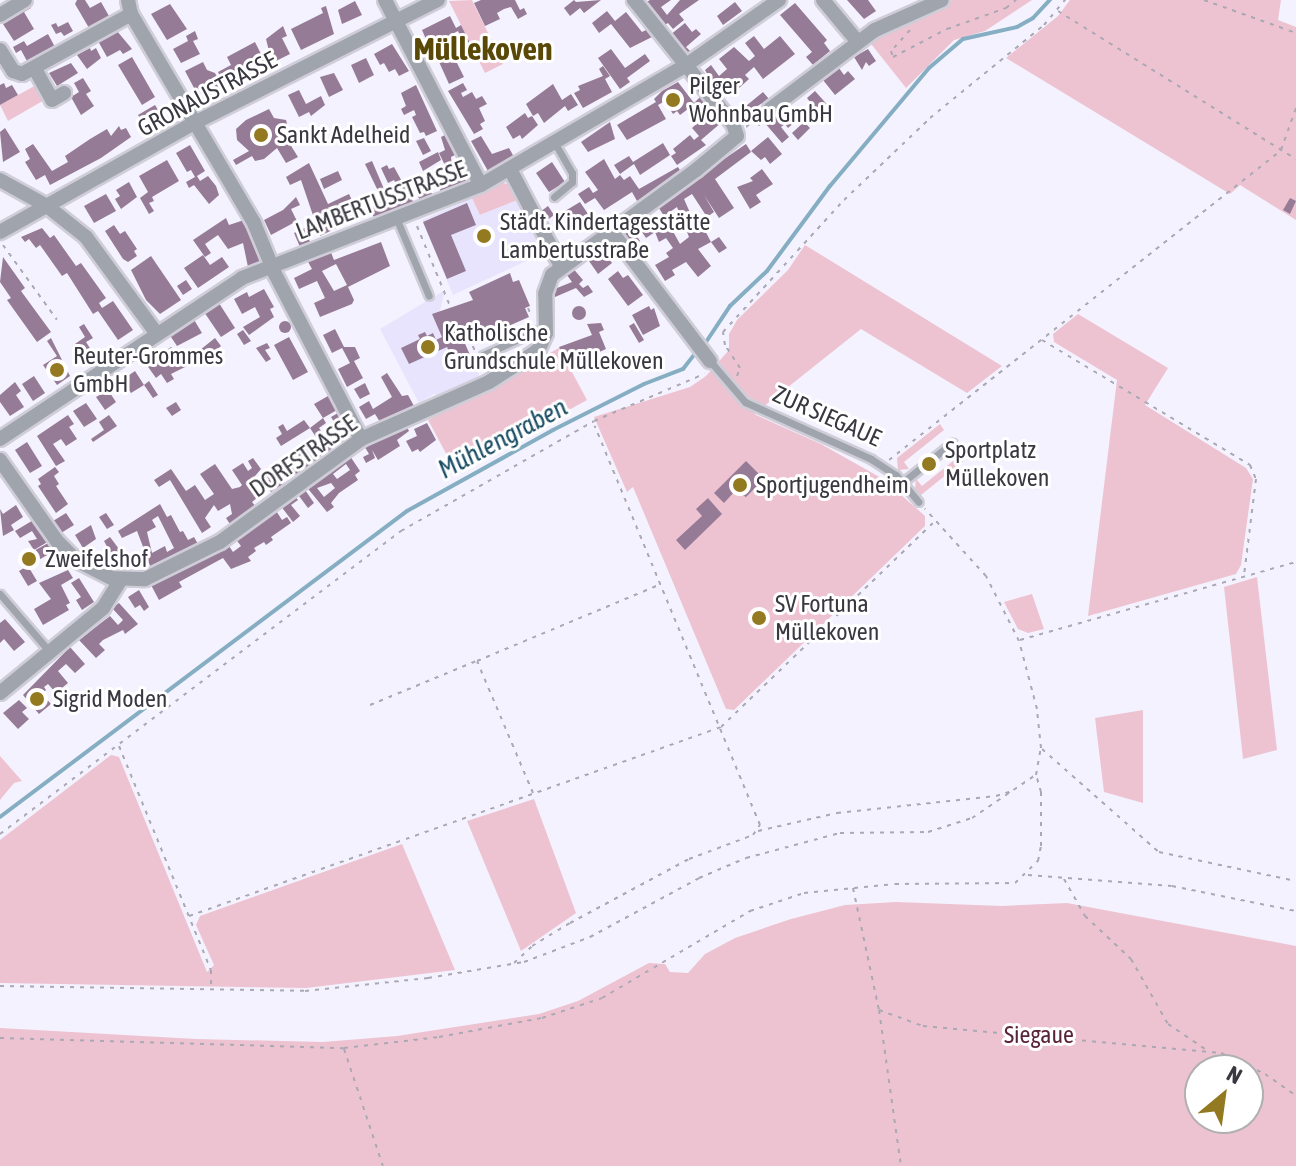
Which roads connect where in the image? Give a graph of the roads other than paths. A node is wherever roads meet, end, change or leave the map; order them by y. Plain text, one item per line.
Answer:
1 (25, 0) edge
2 (385, 0) edge
3 (438, 0) edge
4 (634, 0) edge
5 (779, 0) edge
6 (823, 0) edge
7 (942, 0) edge
8 (130, 7) edge
9 (0, 15) edge
10 (397, 22) junction
11 (857, 41) junction
12 (0, 50) edge
13 (685, 66) junction
14 (35, 69) junction
15 (64, 93) dead end
16 (770, 109) road end
17 (196, 122) junction
18 (554, 142) junction
19 (510, 169) junction
20 (0, 180) edge
21 (481, 185) junction
22 (554, 197) dead end
23 (47, 206) junction
24 (397, 220) junction
25 (0, 232) edge
26 (612, 232) junction
27 (272, 266) junction
28 (561, 266) junction
29 (429, 296) dead end
30 (547, 326) junction
31 (157, 334) junction
32 (483, 355) dead end
33 (714, 366) joint
34 (0, 439) edge
35 (361, 439) junction
36 (952, 443) dead end
37 (0, 460) edge
38 (903, 482) junction
39 (919, 502) road end
40 (121, 579) junction
41 (0, 594) edge
42 (49, 651) junction
43 (0, 693) edge

1 - 9 street
2 - 10 street
3 - 10 street, GRONAUSTRASSE
4 - 13 street
5 - 13 street, LAMBERTUSSTRASSE
6 - 11 street
7 - 11 street
8 - 14 street
8 - 17 street
10 - 17 street, GRONAUSTRASSE
10 - 21 street
11 - 16 street
12 - 14 street
13 - 18 street, LAMBERTUSSTRASSE
13 - 26 street
14 - 15 street
17 - 23 street, GRONAUSTRASSE
17 - 27 street
18 - 19 street, LAMBERTUSSTRASSE
18 - 22 lane
19 - 21 street, LAMBERTUSSTRASSE
19 - 28 street
20 - 23 street
21 - 24 street, LAMBERTUSSTRASSE
23 - 25 street, GRONAUSTRASSE
23 - 31 street
24 - 27 street, LAMBERTUSSTRASSE
24 - 29 lane
26 - 28 street
26 - 33 street, ZUR SIEGAUE
27 - 31 street, LAMBERTUSSTRASSE
27 - 35 street
28 - 30 street
30 - 32 lane
30 - 35 street, DORFSTRASSE
31 - 34 street, LAMBERTUSSTRASSE
33 - 38 lane, ZUR SIEGAUE
35 - 40 street, DORFSTRASSE
36 - 38 lane
37 - 40 street
38 - 39 lane, ZUR SIEGAUE
40 - 42 street
41 - 42 lane
42 - 43 street

